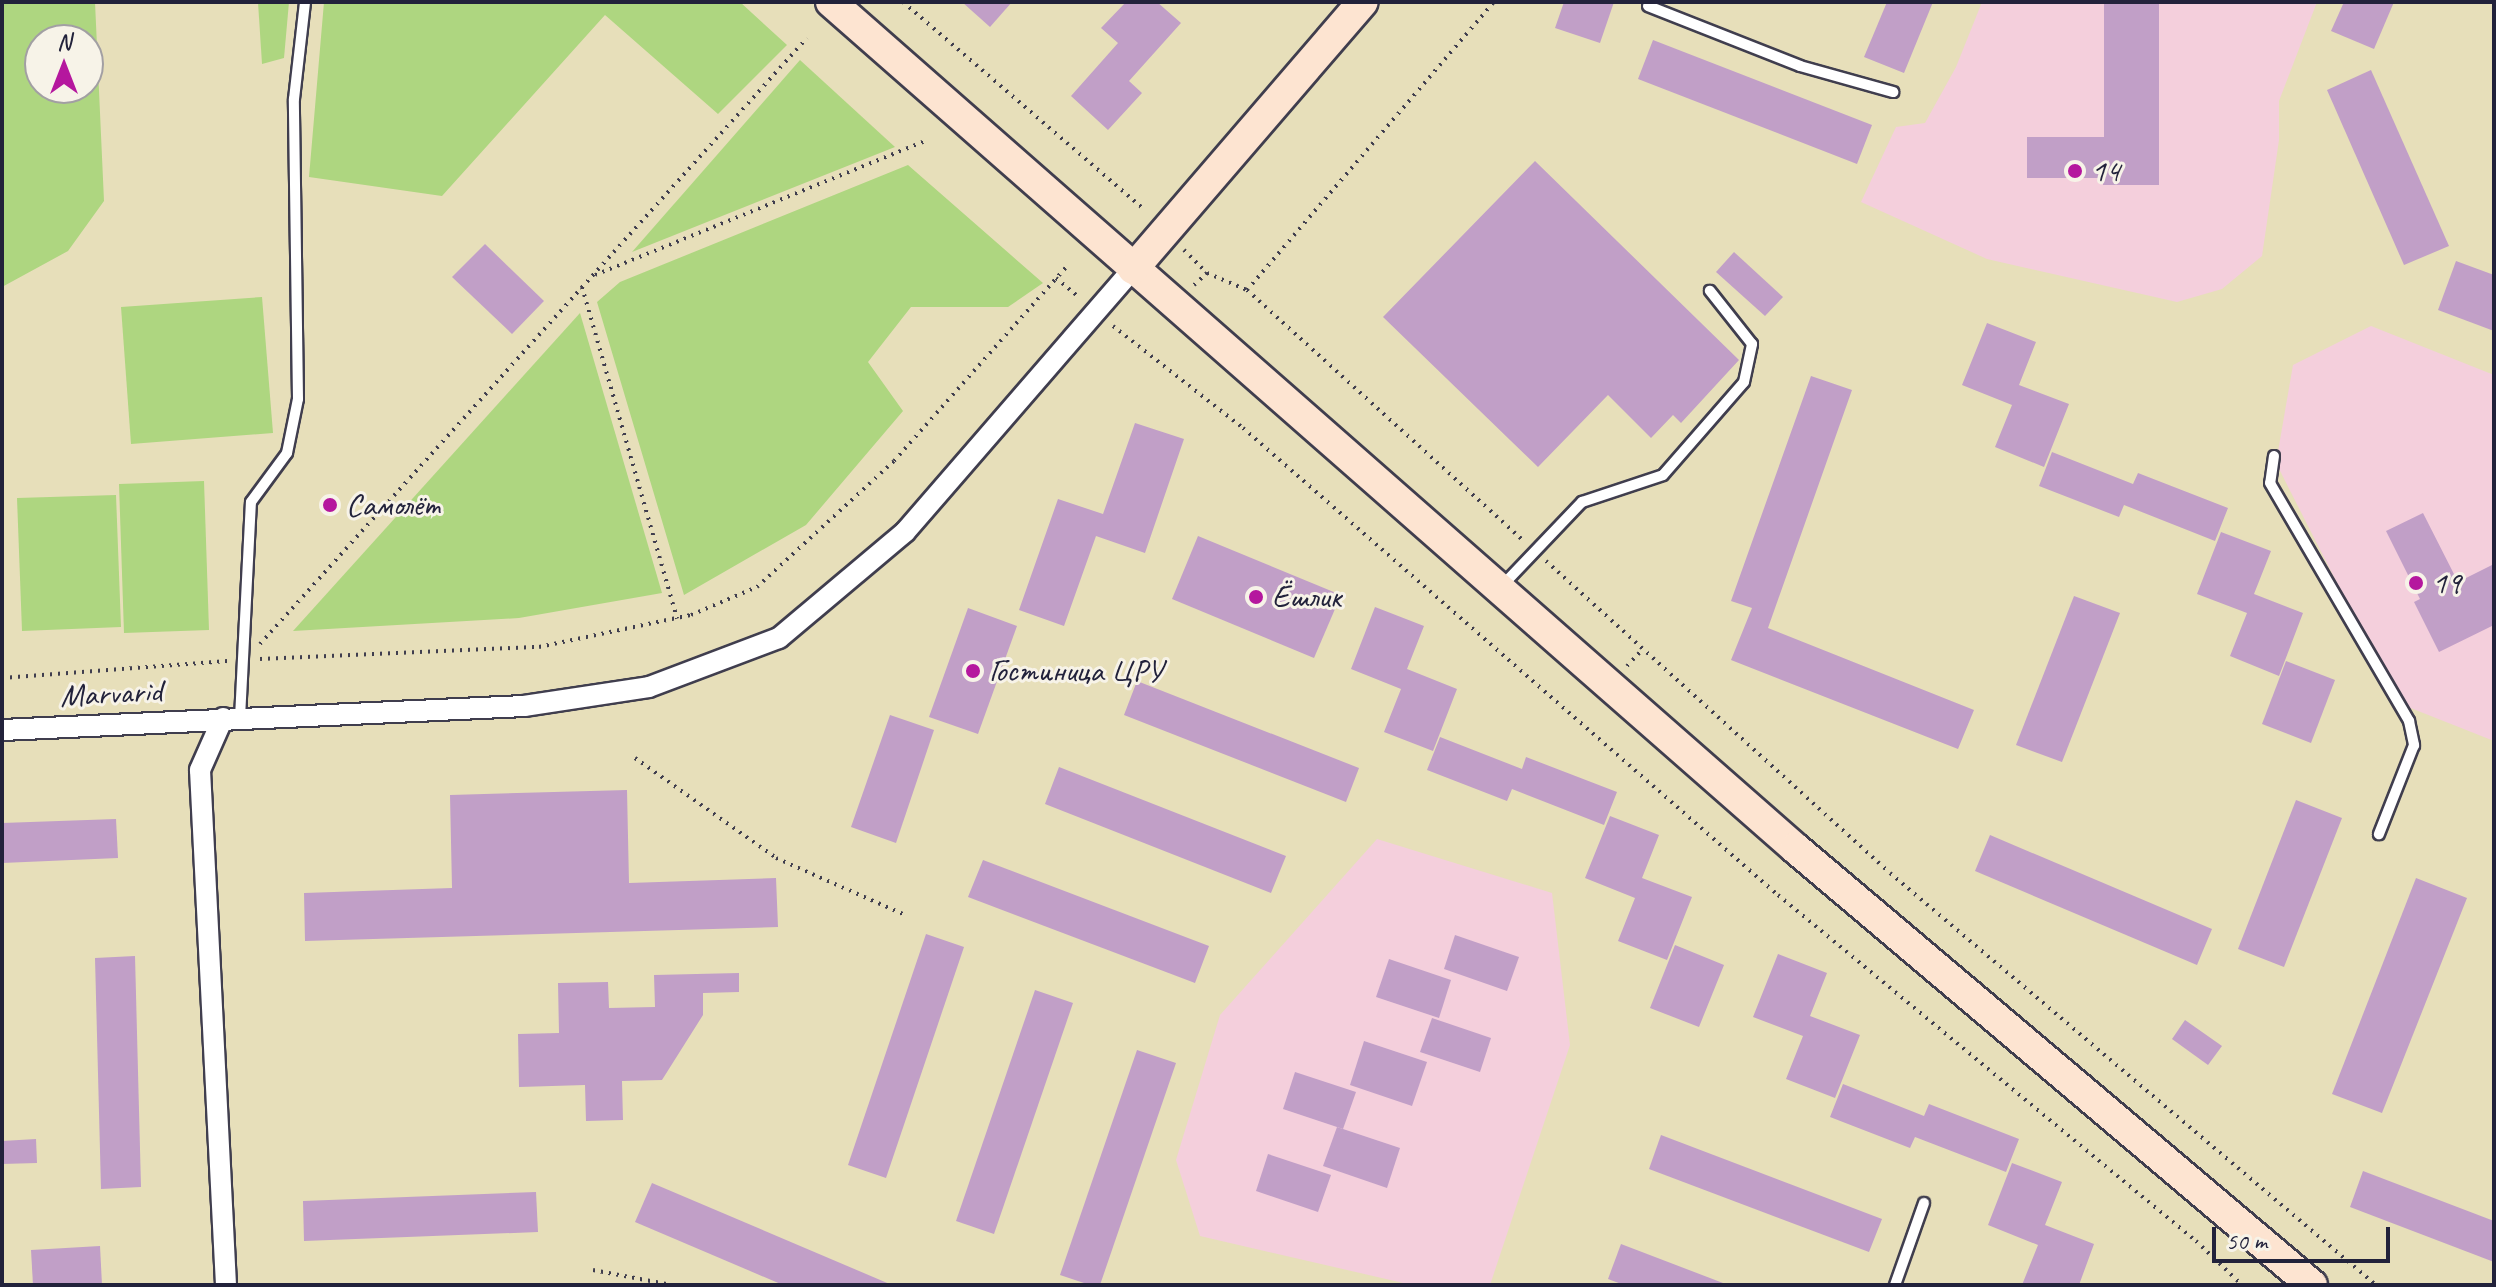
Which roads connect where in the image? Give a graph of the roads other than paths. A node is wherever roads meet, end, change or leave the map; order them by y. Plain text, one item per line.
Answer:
1 (305, 2) edge
2 (831, 2) edge
3 (1363, 2) edge
4 (1648, 6) dead end
5 (1893, 92) dead end
6 (1133, 269) junction
7 (1710, 291) dead end
8 (2274, 456) dead end
9 (1499, 589) junction
10 (231, 718) junction
11 (2, 730) edge
12 (2379, 834) dead end
13 (1924, 1203) dead end
14 (226, 1285) edge
15 (1895, 1285) edge
16 (2312, 1285) edge

1 - 10 lane
2 - 6 street
3 - 6 street
4 - 5 lane
6 - 9 street
6 - 10 street, Marvarid
7 - 9 lane
8 - 12 lane
9 - 16 street
10 - 11 street, Marvarid
10 - 14 street
13 - 15 lane

